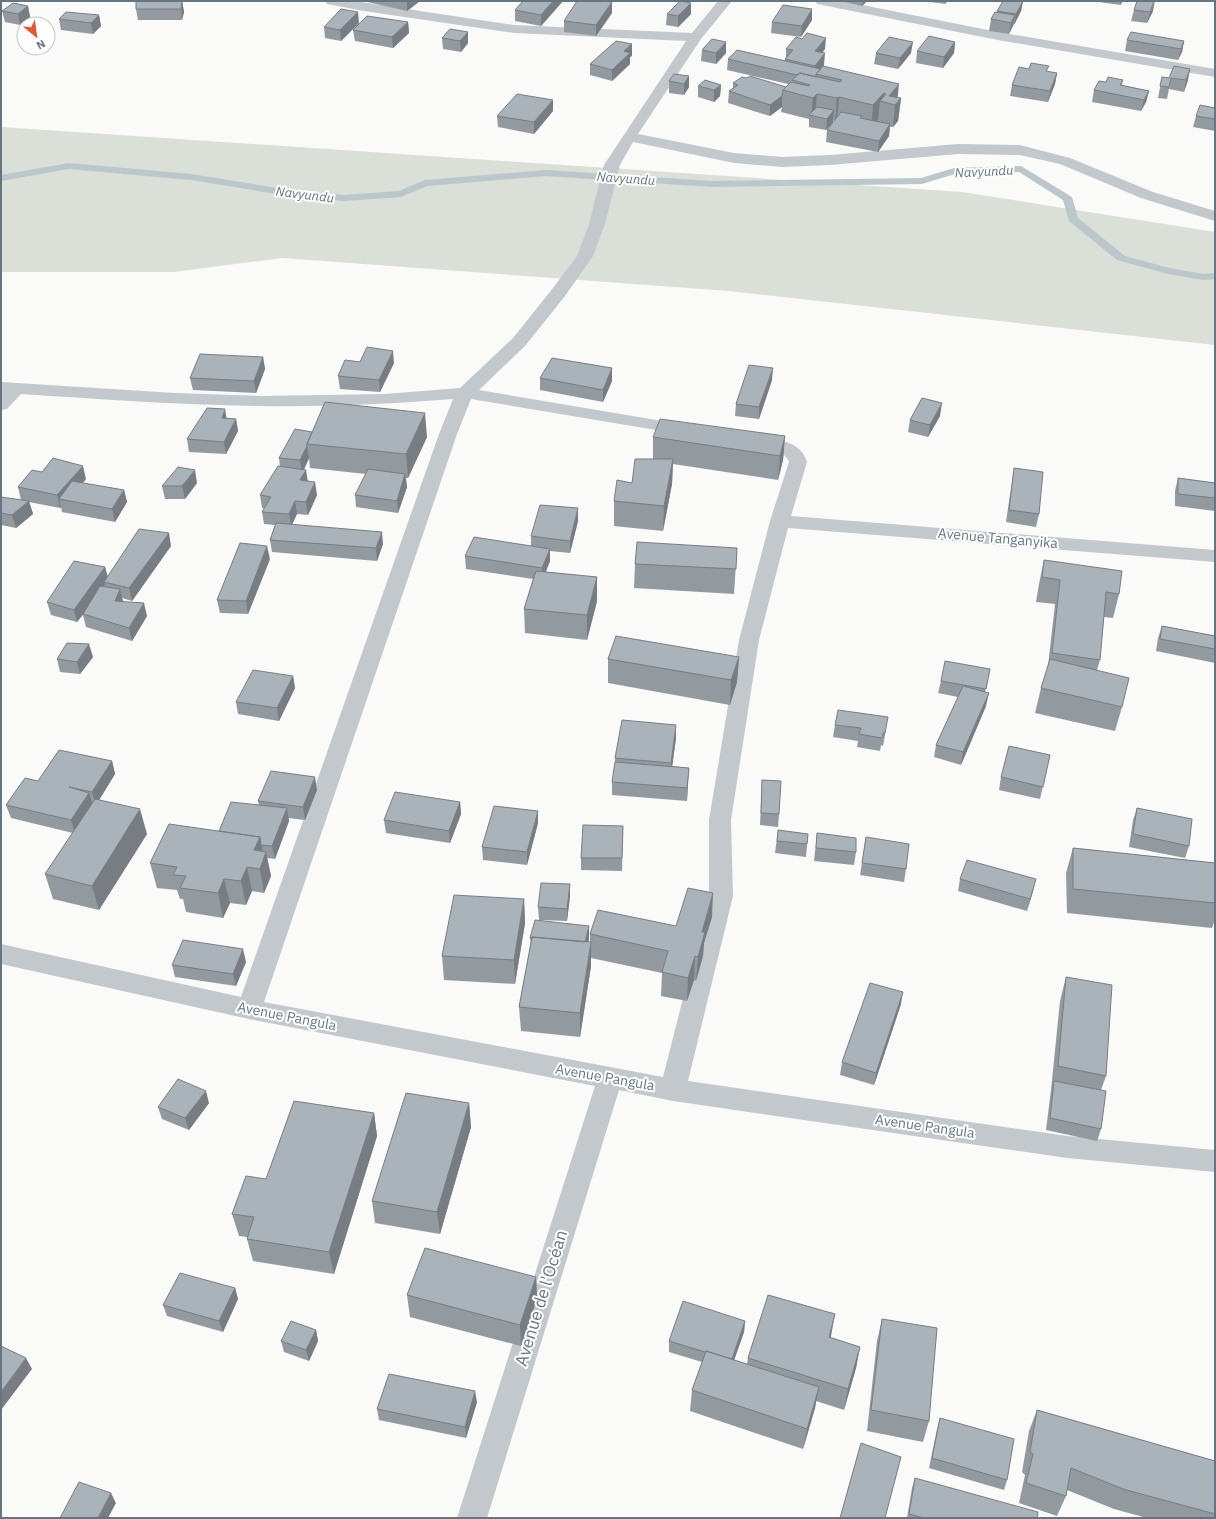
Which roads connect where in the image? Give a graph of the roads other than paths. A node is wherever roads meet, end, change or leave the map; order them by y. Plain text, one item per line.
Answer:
1 (332, 1) edge
2 (725, 1) edge
3 (822, 1) edge
4 (696, 37) junction
5 (1215, 73) edge
6 (629, 136) junction
7 (1215, 216) edge
8 (8, 388) edge
9 (465, 393) junction
10 (1, 405) edge
11 (701, 433) edge
12 (740, 439) edge
13 (780, 521) junction
14 (1215, 556) edge
15 (1, 954) edge
16 (248, 1009) junction
17 (610, 1079) junction
18 (673, 1090) junction
19 (1215, 1161) edge
20 (472, 1518) edge

1 - 4 street
2 - 4 street
3 - 5 street
4 - 6 street
6 - 7 street
6 - 9 street
8 - 9 street
8 - 10 street
9 - 11 street
9 - 16 street
12 - 13 street
13 - 14 street, Avenue Tanganyika
13 - 18 street
15 - 16 street, Avenue Pangula
16 - 17 street, Avenue Pangula
17 - 18 street, Avenue Pangula
17 - 20 street, Avenue de l'Océan
18 - 19 street, Avenue Pangula

